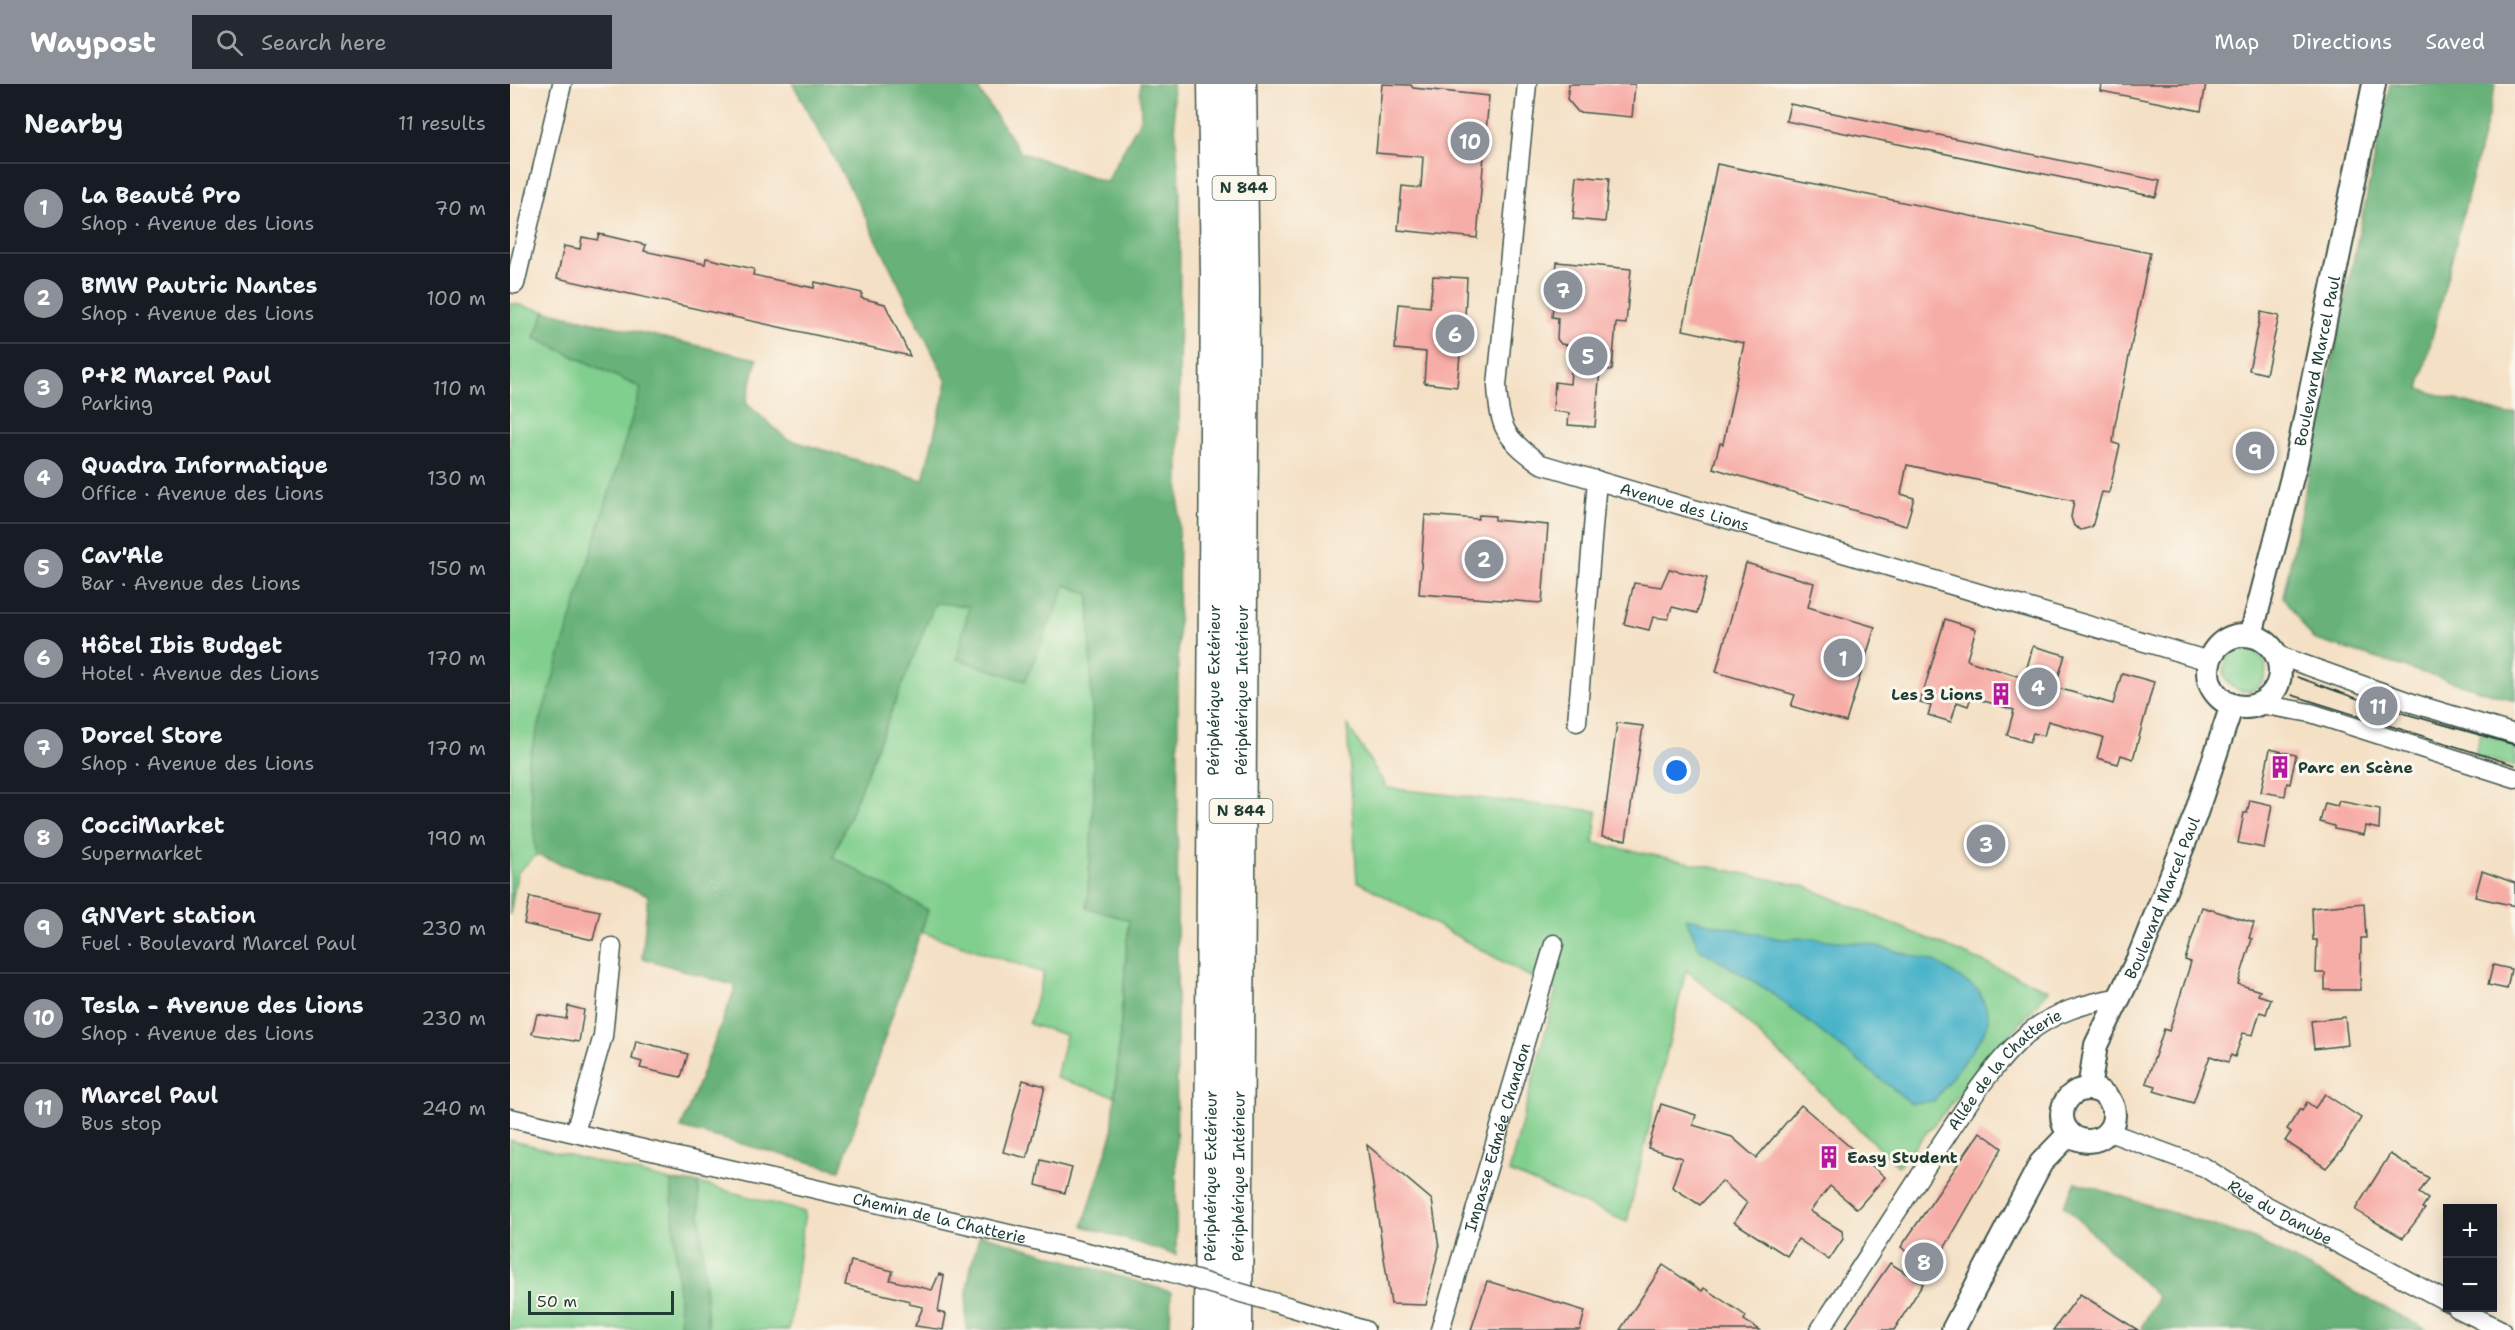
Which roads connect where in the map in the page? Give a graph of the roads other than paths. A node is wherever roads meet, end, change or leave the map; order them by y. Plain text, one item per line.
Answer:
1 (562, 84) edge
2 (1241, 84) edge
3 (1527, 84) edge
4 (2374, 84) edge
5 (1211, 88) edge
6 (515, 284) dead end
7 (1597, 480) junction
8 (2252, 635) junction
9 (2277, 655) junction
10 (2209, 661) junction
11 (2259, 704) junction
12 (2232, 705) junction
13 (1576, 722) dead end
14 (2515, 735) edge
15 (2515, 778) edge
16 (1554, 944) dead end
17 (612, 948) dead end
18 (2120, 997) junction
19 (2089, 1089) junction
20 (510, 1118) edge
21 (575, 1132) junction
22 (2109, 1132) junction
23 (2069, 1134) junction
24 (2443, 1299) edge
25 (2465, 1312) edge
26 (1209, 1330) edge
27 (1237, 1330) edge
28 (1365, 1330) edge
29 (1440, 1330) edge
30 (1820, 1330) edge
31 (1953, 1330) edge
32 (2501, 1330) edge

1 - 6 street
2 - 27 highway, Périphérique Intérieur / N 844
3 - 7 street, Avenue des Lions
4 - 8 street, Boulevard Marcel Paul
5 - 26 highway, Périphérique Extérieur / N 844
7 - 10 street, Avenue des Lions
7 - 13 street
8 - 9 street
8 - 10 street
9 - 11 street
9 - 14 street
10 - 12 street
11 - 12 street
11 - 15 street
12 - 18 street, Boulevard Marcel Paul
16 - 29 street, Impasse Edmée Chandon
17 - 21 street
18 - 19 street, Boulevard Marcel Paul
18 - 30 street, Allée de la Chatterie
19 - 22 street
19 - 23 street
20 - 21 street, Chemin de la Chatterie
21 - 28 street, Chemin de la Chatterie, bridge
22 - 23 street
22 - 24 street, Rue du Danube
23 - 31 street
25 - 32 street

